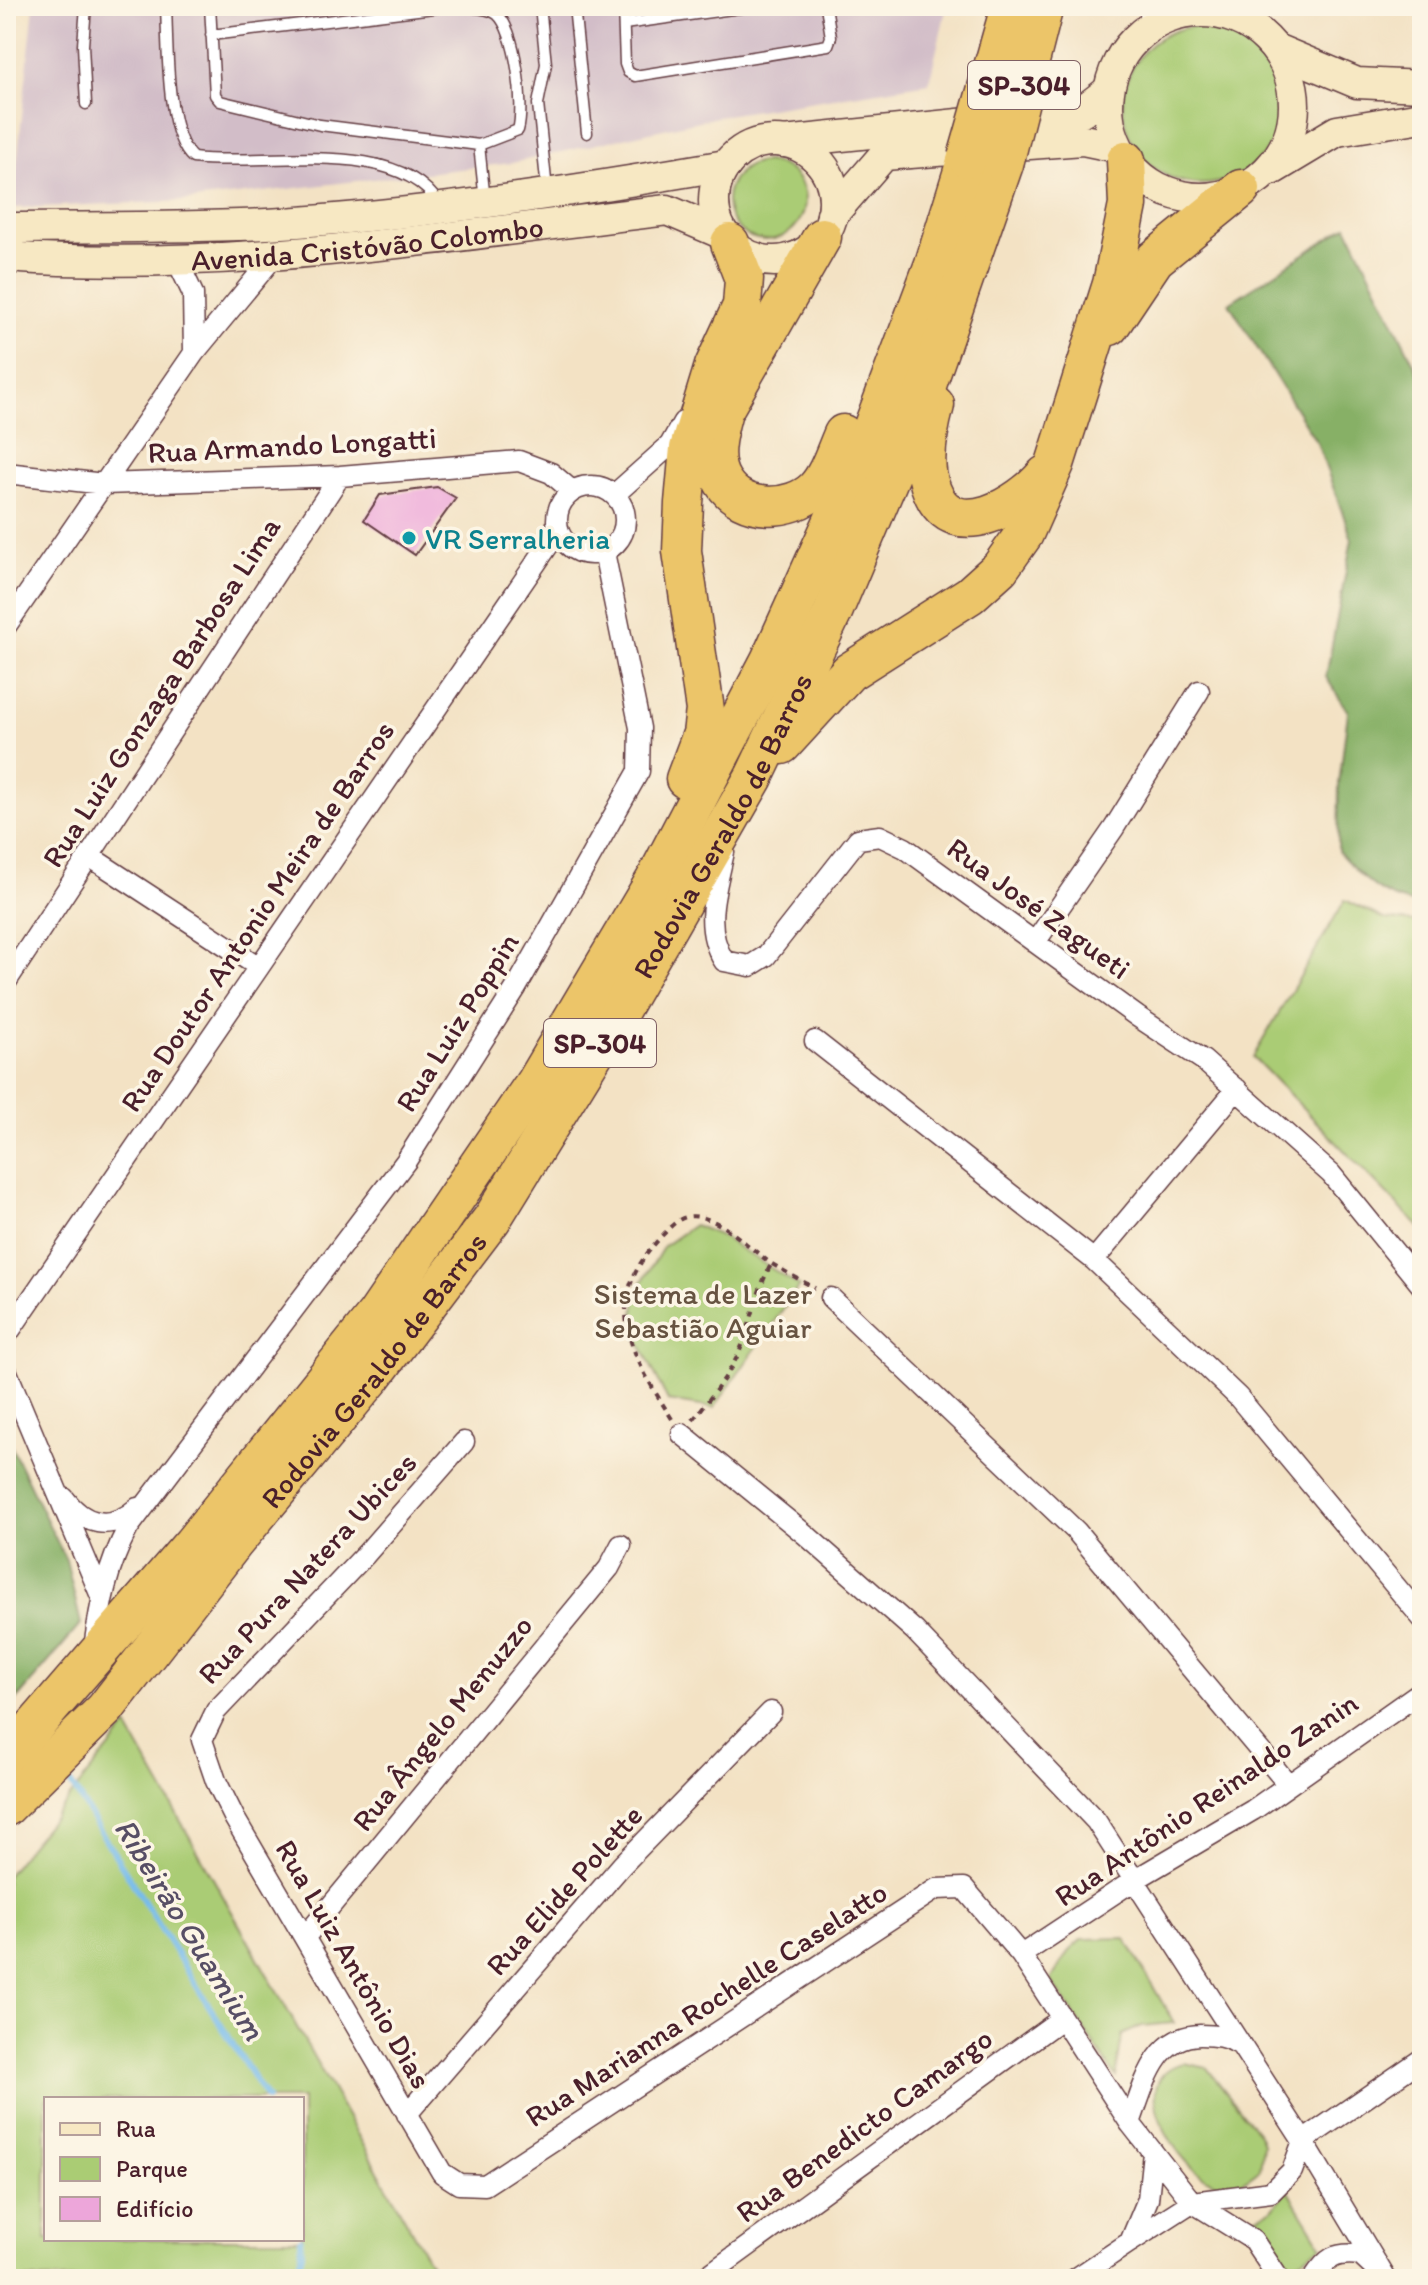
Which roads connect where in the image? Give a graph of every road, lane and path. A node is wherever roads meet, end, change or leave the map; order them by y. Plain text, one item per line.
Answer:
1 (86, 6) edge
2 (166, 6) edge
3 (210, 6) edge
4 (450, 6) edge
5 (460, 6) edge
6 (540, 6) edge
7 (574, 6) edge
8 (623, 6) edge
9 (754, 6) edge
10 (826, 6) edge
11 (1021, 8) edge
12 (1150, 17) edge
13 (624, 24) junction
14 (211, 35) junction
15 (1276, 49) junction
16 (1422, 86) edge
17 (1108, 91) junction
18 (86, 104) dead end
19 (538, 104) junction
20 (519, 106) junction
21 (1422, 117) edge
22 (587, 133) dead end
23 (784, 142) junction
24 (479, 145) junction
25 (1121, 154) junction
26 (966, 160) junction
27 (726, 165) junction
28 (1250, 183) junction
29 (548, 196) junction
30 (442, 209) junction
31 (487, 217) junction
32 (827, 226) junction
33 (6, 228) edge
34 (979, 235) junction
35 (727, 238) junction
36 (276, 254) junction
37 (6, 257) edge
38 (176, 258) junction
39 (194, 353) junction
40 (1089, 358) junction
41 (714, 366) junction
42 (1055, 464) junction
43 (6, 473) edge
44 (340, 476) junction
45 (104, 484) junction
46 (572, 491) junction
47 (614, 495) junction
48 (558, 531) junction
49 (604, 552) junction
50 (6, 626) edge
51 (1199, 691) dead end
52 (754, 777) junction
53 (732, 817) junction
54 (89, 856) junction
55 (1036, 941) junction
56 (259, 967) junction
57 (6, 982) edge
58 (561, 1036) junction
59 (815, 1041) dead end
60 (1237, 1089) junction
61 (1094, 1260) junction
62 (772, 1263) junction
63 (1422, 1286) edge
64 (831, 1298) joint
65 (6, 1336) edge
66 (6, 1370) edge
67 (682, 1434) junction
68 (464, 1442) dead end
69 (173, 1470) junction
70 (53, 1484) junction
71 (621, 1545) dead end
72 (101, 1596) junction
73 (1422, 1618) edge
74 (93, 1658) junction
75 (1422, 1691) edge
76 (771, 1712) dead end
77 (202, 1740) joint
78 (6, 1759) edge
79 (1287, 1783) junction
80 (6, 1807) edge
81 (1136, 1879) junction
82 (306, 1936) junction
83 (1021, 1955) junction
84 (1061, 2019) junction
85 (1237, 2043) junction
86 (1422, 2059) edge
87 (407, 2114) junction
88 (1130, 2123) junction
89 (1303, 2141) junction
90 (1153, 2152) junction
91 (485, 2185) joint
92 (1192, 2202) junction
93 (1130, 2242) junction
94 (703, 2279) edge
95 (1075, 2279) edge
96 (1279, 2279) edge
97 (1313, 2279) edge
98 (1384, 2279) edge

1 - 18 lane
2 - 30 lane
3 - 14 lane
4 - 14 lane
5 - 20 lane
6 - 19 lane
7 - 22 lane
8 - 13 lane
9 - 13 lane
10 - 13 lane
11 - 26 highway, Rodovia Geraldo de Barros / SP-304, bridge
11 - 34 highway, Rodovia Geraldo de Barros / SP-304, bridge
12 - 15 main road
12 - 17 main road
14 - 24 lane
15 - 16 main road
15 - 28 main road
17 - 23 main road
17 - 25 main road
19 - 20 lane
19 - 29 lane
20 - 24 lane
21 - 28 main road
23 - 27 main road
23 - 32 main road
24 - 31 lane
25 - 28 main road
25 - 32 main road
25 - 40 highway
26 - 32 highway
26 - 58 highway, Rodovia Geraldo de Barros / SP-304
27 - 29 main road, Avenida Cristóvão Colombo
27 - 35 main road
28 - 40 highway
29 - 31 main road, Avenida Cristóvão Colombo
30 - 31 main road, Avenida Cristóvão Colombo
30 - 33 main road, Avenida Cristóvão Colombo
31 - 35 main road, Avenida Cristóvão Colombo
31 - 36 main road, Avenida Cristóvão Colombo
32 - 35 main road
34 - 42 highway
34 - 52 highway, Rodovia Geraldo de Barros / SP-304
35 - 41 highway
36 - 38 main road, Avenida Cristóvão Colombo
36 - 39 street
37 - 38 main road, Avenida Cristóvão Colombo
38 - 39 street
39 - 45 street
40 - 42 highway
41 - 47 street
41 - 58 highway
42 - 52 highway
43 - 45 street, Rua Armando Longatti
44 - 45 street, Rua Armando Longatti
44 - 46 street, Rua Armando Longatti
44 - 54 street, Rua Luiz Gonzaga Barbosa Lima
45 - 50 street
46 - 47 street
46 - 48 street
47 - 49 street
48 - 49 street
48 - 56 street, Rua Doutor Antonio Meira de Barros
49 - 69 street, Rua Luiz Poppin
51 - 55 street
52 - 53 highway, Rodovia Geraldo de Barros / SP-304
53 - 55 street, Rua José Zagueti
53 - 80 highway, Rodovia Geraldo de Barros / SP-304
54 - 56 street
54 - 57 street, Rua Luiz Gonzaga Barbosa Lima
55 - 60 street, Rua José Zagueti
56 - 65 street, Rua Doutor Antonio Meira de Barros
58 - 74 highway, Rodovia Geraldo de Barros / SP-304
59 - 61 street
60 - 61 street
60 - 63 street, Rua José Zagueti
61 - 73 street
62 - 64 path
62 - 67 path
62 - 67 path
64 - 79 street
66 - 70 street
67 - 81 street
68 - 77 street, Rua Pura Natera Ubices
69 - 70 street, Rua Luiz Poppin
69 - 72 street, Rua Luiz Poppin
70 - 72 street
71 - 82 street, Rua Ângelo Menuzzo
72 - 74 street, Rua Luiz Poppin
74 - 78 highway, Rodovia Geraldo de Barros / SP-304
75 - 79 street, Rua Antônio Reinaldo Zanin
76 - 87 street, Rua Elide Polette
77 - 82 street, Rua Luiz Antônio Dias
79 - 81 street, Rua Antônio Reinaldo Zanin
81 - 83 street, Rua Antônio Reinaldo Zanin
81 - 85 street
82 - 87 street, Rua Luiz Antônio Dias
83 - 84 street
83 - 91 street, Rua Marianna Rochelle Caselatto
84 - 88 street
84 - 94 street, Rua Benedicto Camargo
85 - 88 street
85 - 89 street
86 - 89 street
87 - 91 street, Rua Luiz Antônio Dias
88 - 90 street
89 - 92 street
89 - 98 street
90 - 92 street
90 - 93 street
92 - 93 street
92 - 96 street
93 - 95 street
97 - 98 street

